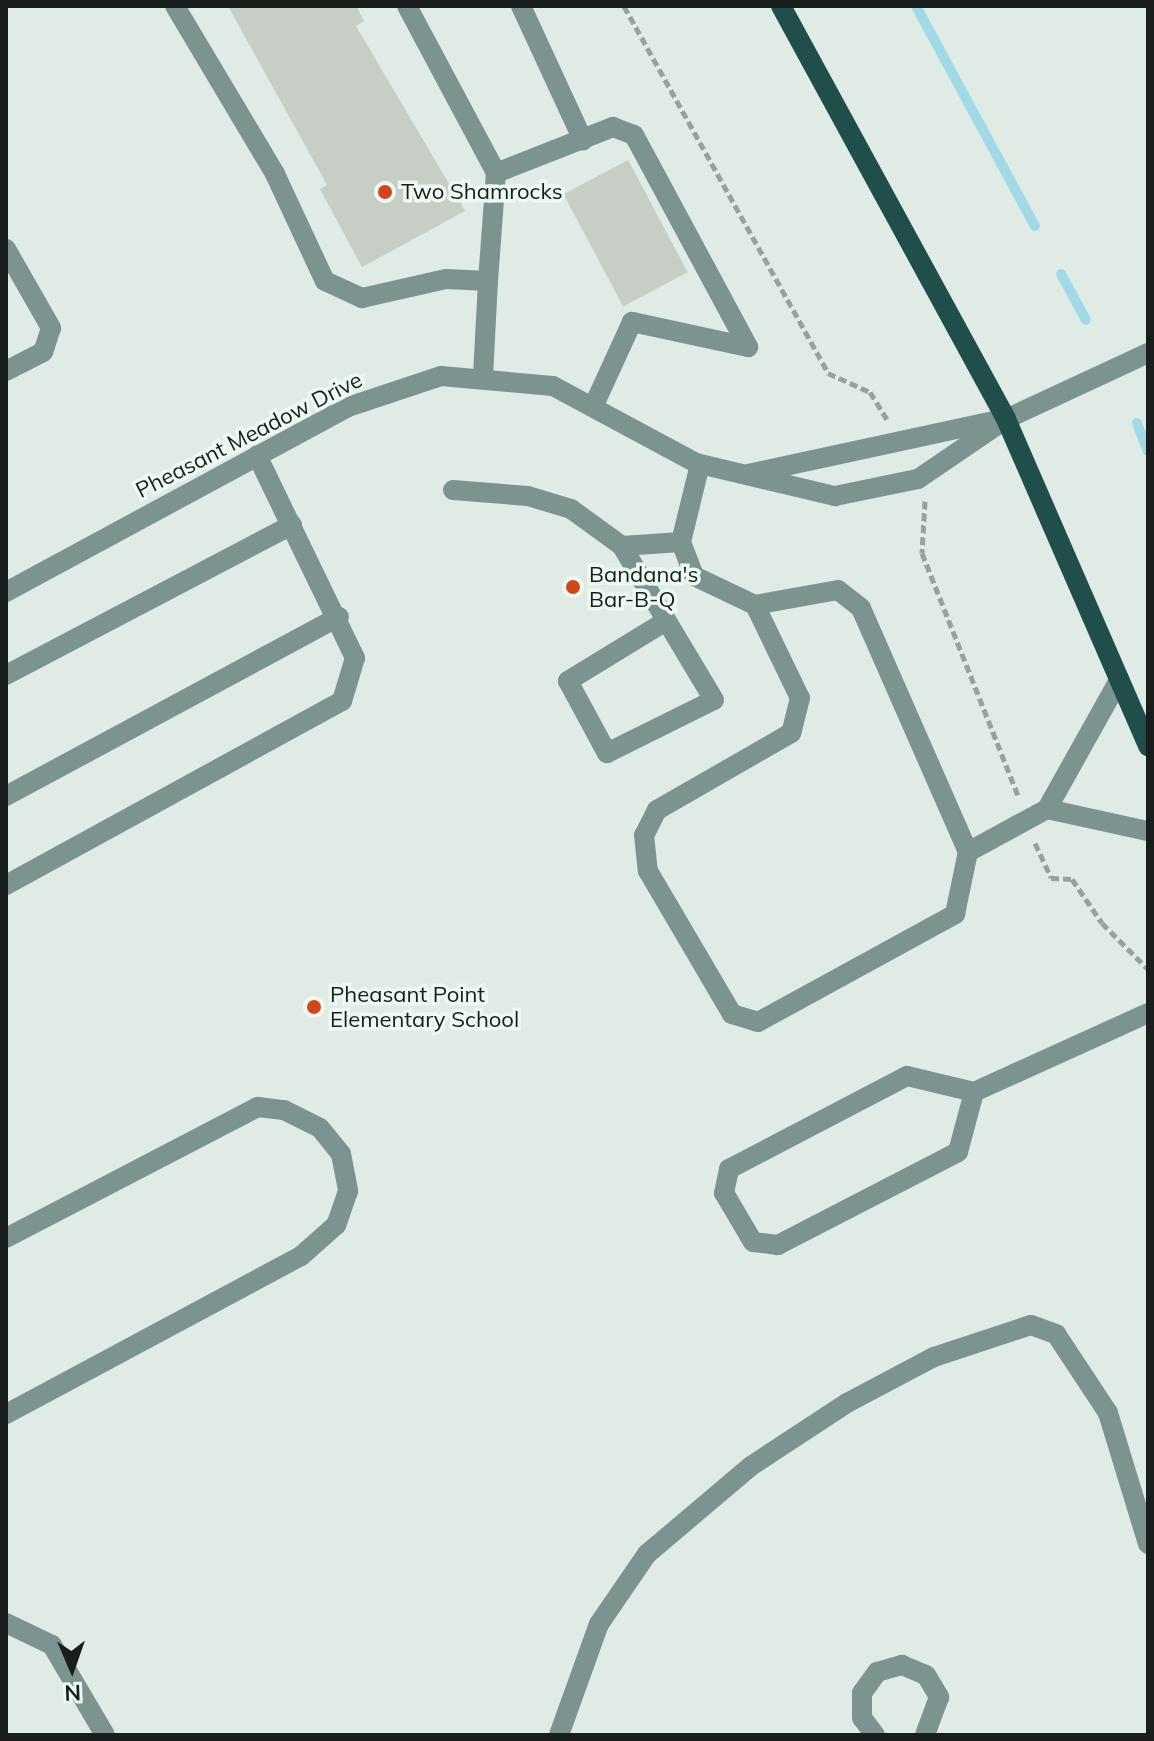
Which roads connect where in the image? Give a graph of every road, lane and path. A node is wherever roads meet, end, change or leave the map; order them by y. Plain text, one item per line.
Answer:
1 (175, 6) edge
2 (407, 6) edge
3 (521, 6) edge
4 (781, 6) edge
5 (583, 140) junction
6 (496, 173) junction
7 (6, 249) edge
8 (488, 281) junction
9 (1148, 353) edge
10 (6, 371) edge
11 (483, 375) junction
12 (594, 405) junction
13 (1006, 419) junction
14 (257, 455) junction
15 (700, 464) junction
16 (748, 474) junction
17 (453, 490) dead end
18 (292, 525) junction
19 (681, 542) junction
20 (622, 546) junction
21 (6, 592) edge
22 (755, 605) junction
23 (339, 617) junction
24 (666, 621) junction
25 (6, 675) edge
26 (1119, 680) junction
27 (1148, 746) edge
28 (6, 796) edge
29 (1047, 809) junction
30 (1148, 831) edge
31 (968, 852) junction
32 (1051, 878) dead end
33 (6, 885) edge
34 (1148, 969) edge
35 (1148, 1013) edge
36 (974, 1092) junction
37 (6, 1238) edge
38 (6, 1414) edge
39 (1148, 1544) edge
40 (6, 1623) edge
41 (105, 1735) edge
42 (559, 1735) edge
43 (875, 1735) edge
44 (925, 1735) edge

1 - 8 street
2 - 6 street
3 - 5 street
4 - 13 main road
5 - 6 street
5 - 12 street
6 - 8 street
7 - 10 street
8 - 11 street
9 - 13 street
11 - 12 street, Pheasant Meadow Drive
11 - 14 street, Pheasant Meadow Drive
12 - 15 street, Pheasant Meadow Drive
13 - 16 street, Pheasant Meadow Drive
13 - 16 street, Pheasant Meadow Drive
13 - 26 main road
14 - 18 street
14 - 21 street, Pheasant Meadow Drive
15 - 16 street, Pheasant Meadow Drive
15 - 19 street
17 - 20 street
18 - 23 street
18 - 25 street
19 - 20 street
19 - 22 street
20 - 24 street
22 - 31 street
22 - 31 street
23 - 28 street
23 - 33 street
24 - 24 street
26 - 27 main road
26 - 29 street
29 - 30 street
29 - 31 street
32 - 34 path
35 - 36 street
36 - 36 street
37 - 38 street
39 - 42 street
40 - 41 street
43 - 44 street

